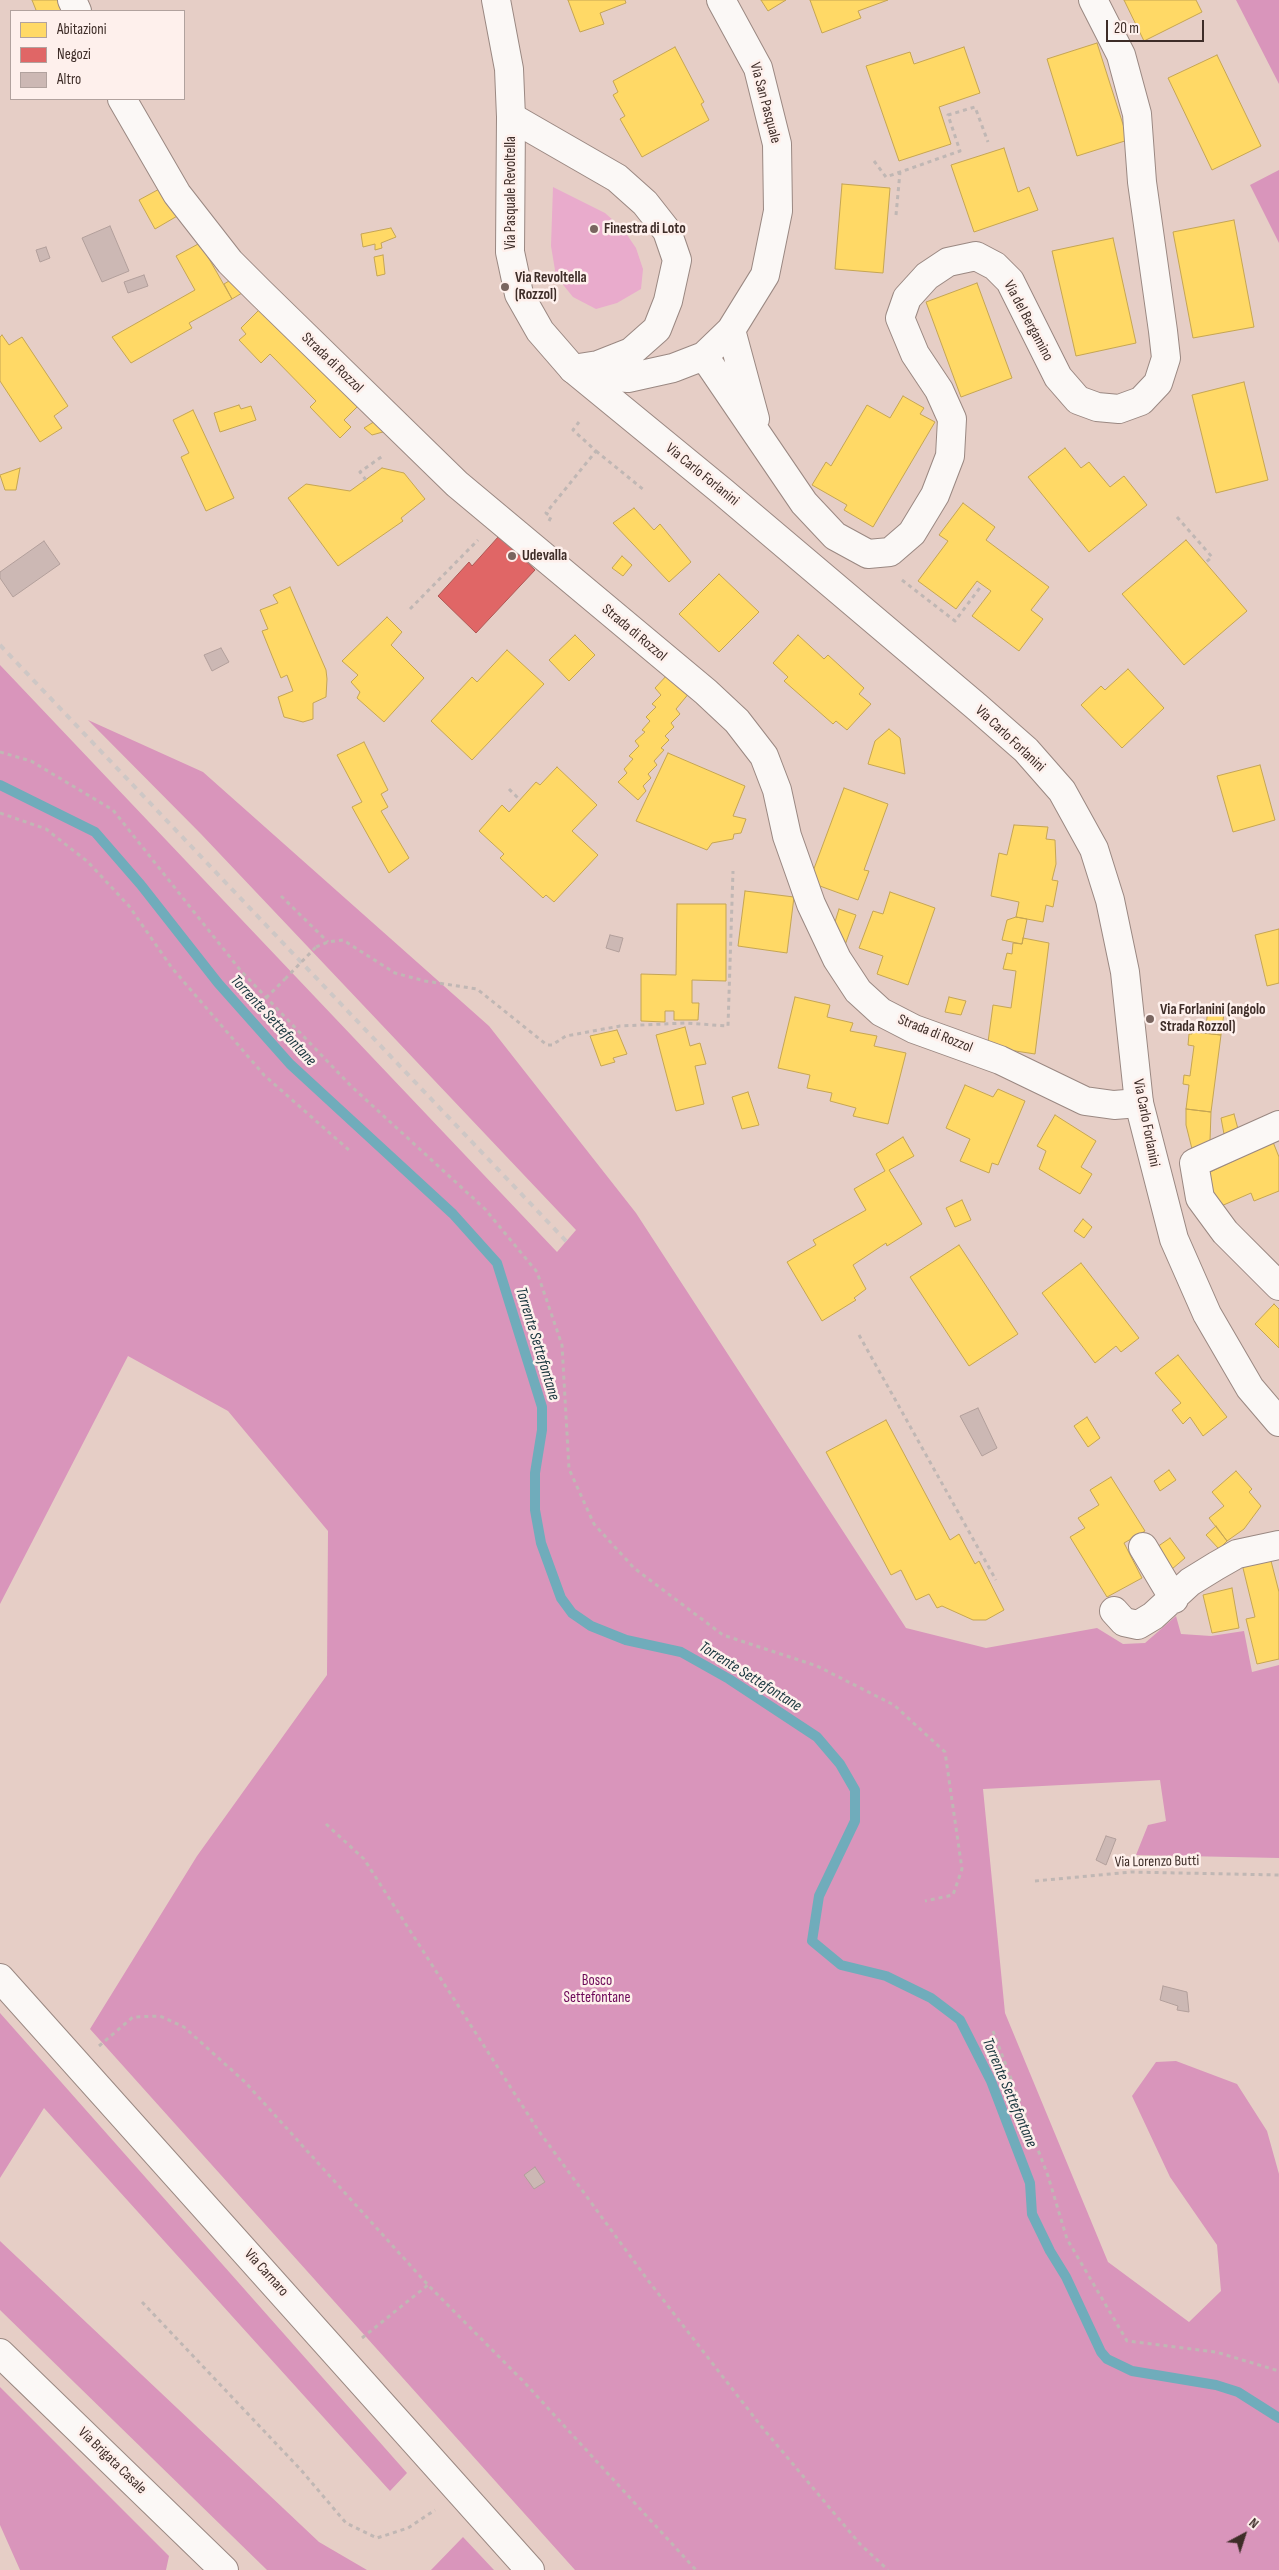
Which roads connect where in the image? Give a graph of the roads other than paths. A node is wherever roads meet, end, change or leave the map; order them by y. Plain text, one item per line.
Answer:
1 (496, 0) edge
2 (721, 0) edge
3 (1092, 1) edge
4 (123, 100) edge
5 (511, 117) junction
6 (731, 330) junction
7 (704, 356) junction
8 (573, 369) junction
9 (760, 440) junction
10 (1139, 1103) junction
11 (1279, 1125) edge
12 (1279, 1286) edge
13 (1279, 1422) edge
14 (1279, 1546) edge
15 (1143, 1547) dead end
16 (1174, 1598) junction
17 (1114, 1611) dead end
18 (0, 1978) edge
19 (0, 2353) edge
20 (224, 2570) edge
21 (530, 2570) edge

1 - 5 street, Via Pasquale Revoltella
2 - 6 street, Via San Pasquale
3 - 9 street, Via del Bergamino
4 - 10 street, Strada di Rozzol
5 - 8 street, Via Pasquale Revoltella
5 - 8 street
6 - 7 street, Via San Pasquale
6 - 9 street, Via del Bergamino
7 - 8 street, Via San Pasquale
7 - 9 street, Via del Bergamino
8 - 10 street, Via Carlo Forlanini
10 - 13 street, Via Carlo Forlanini
11 - 12 street
14 - 16 street
15 - 16 street
16 - 17 street
18 - 21 street, Via Carnaro
19 - 20 street, Via Brigata Casale

